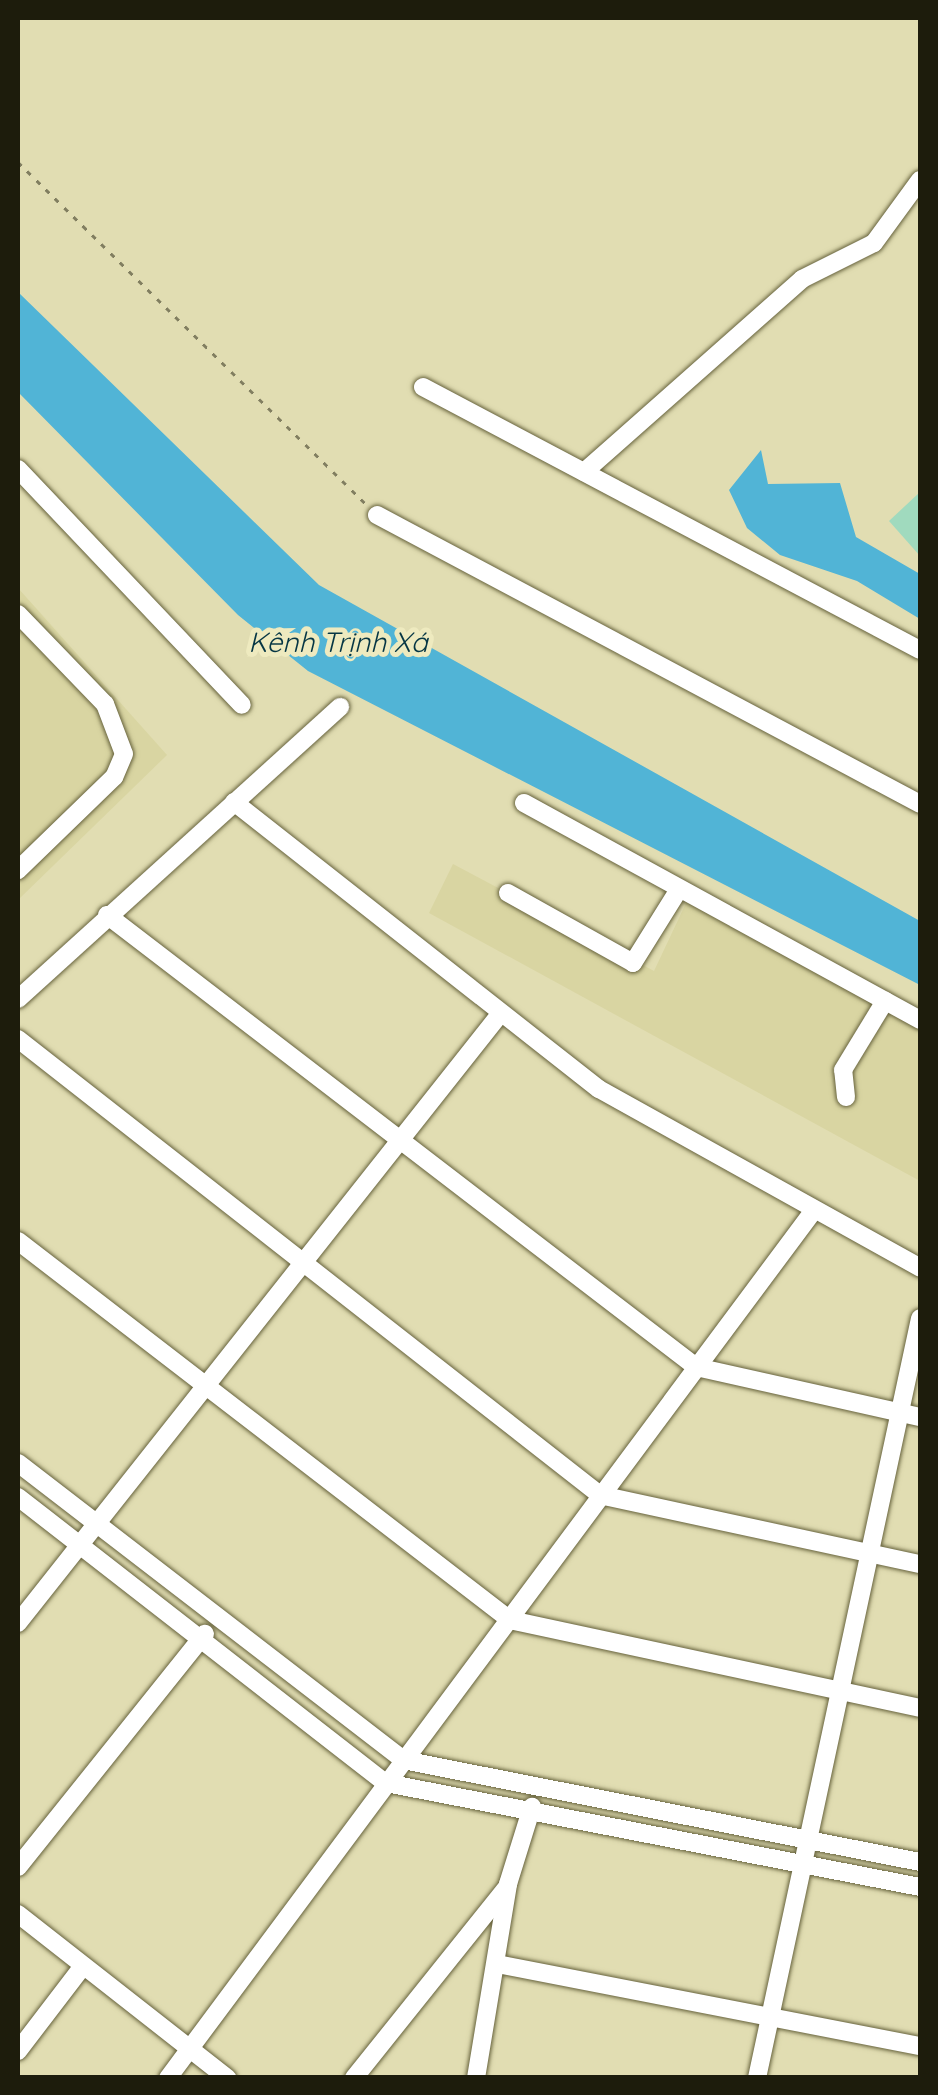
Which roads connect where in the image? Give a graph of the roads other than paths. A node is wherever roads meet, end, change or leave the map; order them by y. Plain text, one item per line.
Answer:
1 (920, 180) edge
2 (422, 387) dead end
3 (18, 469) edge
4 (584, 472) junction
5 (377, 515) road end
6 (18, 614) edge
7 (920, 650) edge
8 (242, 704) dead end
9 (340, 707) dead end
10 (234, 802) junction
11 (524, 803) dead end
12 (920, 804) edge
13 (18, 870) edge
14 (680, 888) junction
15 (508, 893) dead end
16 (107, 915) junction
17 (18, 998) edge
18 (885, 1001) junction
19 (500, 1014) junction
20 (920, 1020) edge
21 (18, 1040) edge
22 (846, 1097) dead end
23 (400, 1144) junction
24 (812, 1214) junction
25 (18, 1240) edge
26 (301, 1264) junction
27 (920, 1268) edge
28 (920, 1318) edge
29 (696, 1366) junction
30 (205, 1387) junction
31 (900, 1413) junction
32 (920, 1418) edge
33 (18, 1464) edge
34 (600, 1495) junction
35 (18, 1497) edge
36 (97, 1525) junction
37 (80, 1544) junction
38 (869, 1553) junction
39 (920, 1564) edge
40 (510, 1620) junction
41 (215, 1621) junction
42 (18, 1623) edge
43 (199, 1642) junction
44 (841, 1691) junction
45 (920, 1708) edge
46 (403, 1760) junction
47 (386, 1783) junction
48 (536, 1792) junction
49 (530, 1817) junction
50 (812, 1840) junction
51 (920, 1862) edge
52 (806, 1866) junction
53 (18, 1868) edge
54 (508, 1884) junction
55 (920, 1887) edge
56 (18, 1914) edge
57 (497, 1964) junction
58 (84, 1966) junction
59 (771, 2014) junction
60 (920, 2046) edge
61 (189, 2049) junction
62 (18, 2050) edge
63 (168, 2078) edge
64 (228, 2078) edge
65 (354, 2078) edge
66 (476, 2078) edge
67 (758, 2078) edge

1 - 4 street
2 - 4 street
3 - 8 street
4 - 7 street
5 - 12 street
6 - 13 street
9 - 10 street
10 - 16 street
10 - 19 street
11 - 14 street
14 - 15 street
14 - 18 street
16 - 17 street
16 - 23 street
18 - 20 street
18 - 22 street
19 - 23 street
19 - 24 street
21 - 26 street
23 - 26 street
23 - 29 street
24 - 27 street
24 - 29 street
25 - 30 street
26 - 30 street
26 - 34 street
28 - 31 street
29 - 31 street
29 - 34 street
30 - 36 street
30 - 40 street
31 - 32 street
31 - 38 street
33 - 36 street
34 - 38 street
34 - 40 street
35 - 37 street
36 - 37 street
36 - 41 street
37 - 42 street
37 - 43 street
38 - 39 street
38 - 44 street
40 - 44 street
40 - 46 street
41 - 43 street
41 - 46 street
43 - 47 street
43 - 53 street
44 - 45 street
44 - 50 street
46 - 47 street
46 - 48 street
47 - 49 street
47 - 61 street
48 - 49 street
48 - 50 street
49 - 52 street
49 - 54 street
50 - 51 street
50 - 52 street
52 - 55 street
52 - 59 street
54 - 57 street
54 - 65 street
56 - 58 street
57 - 59 street
57 - 66 street
58 - 61 street
58 - 62 street
59 - 60 street
59 - 67 street
61 - 63 street
61 - 64 street

